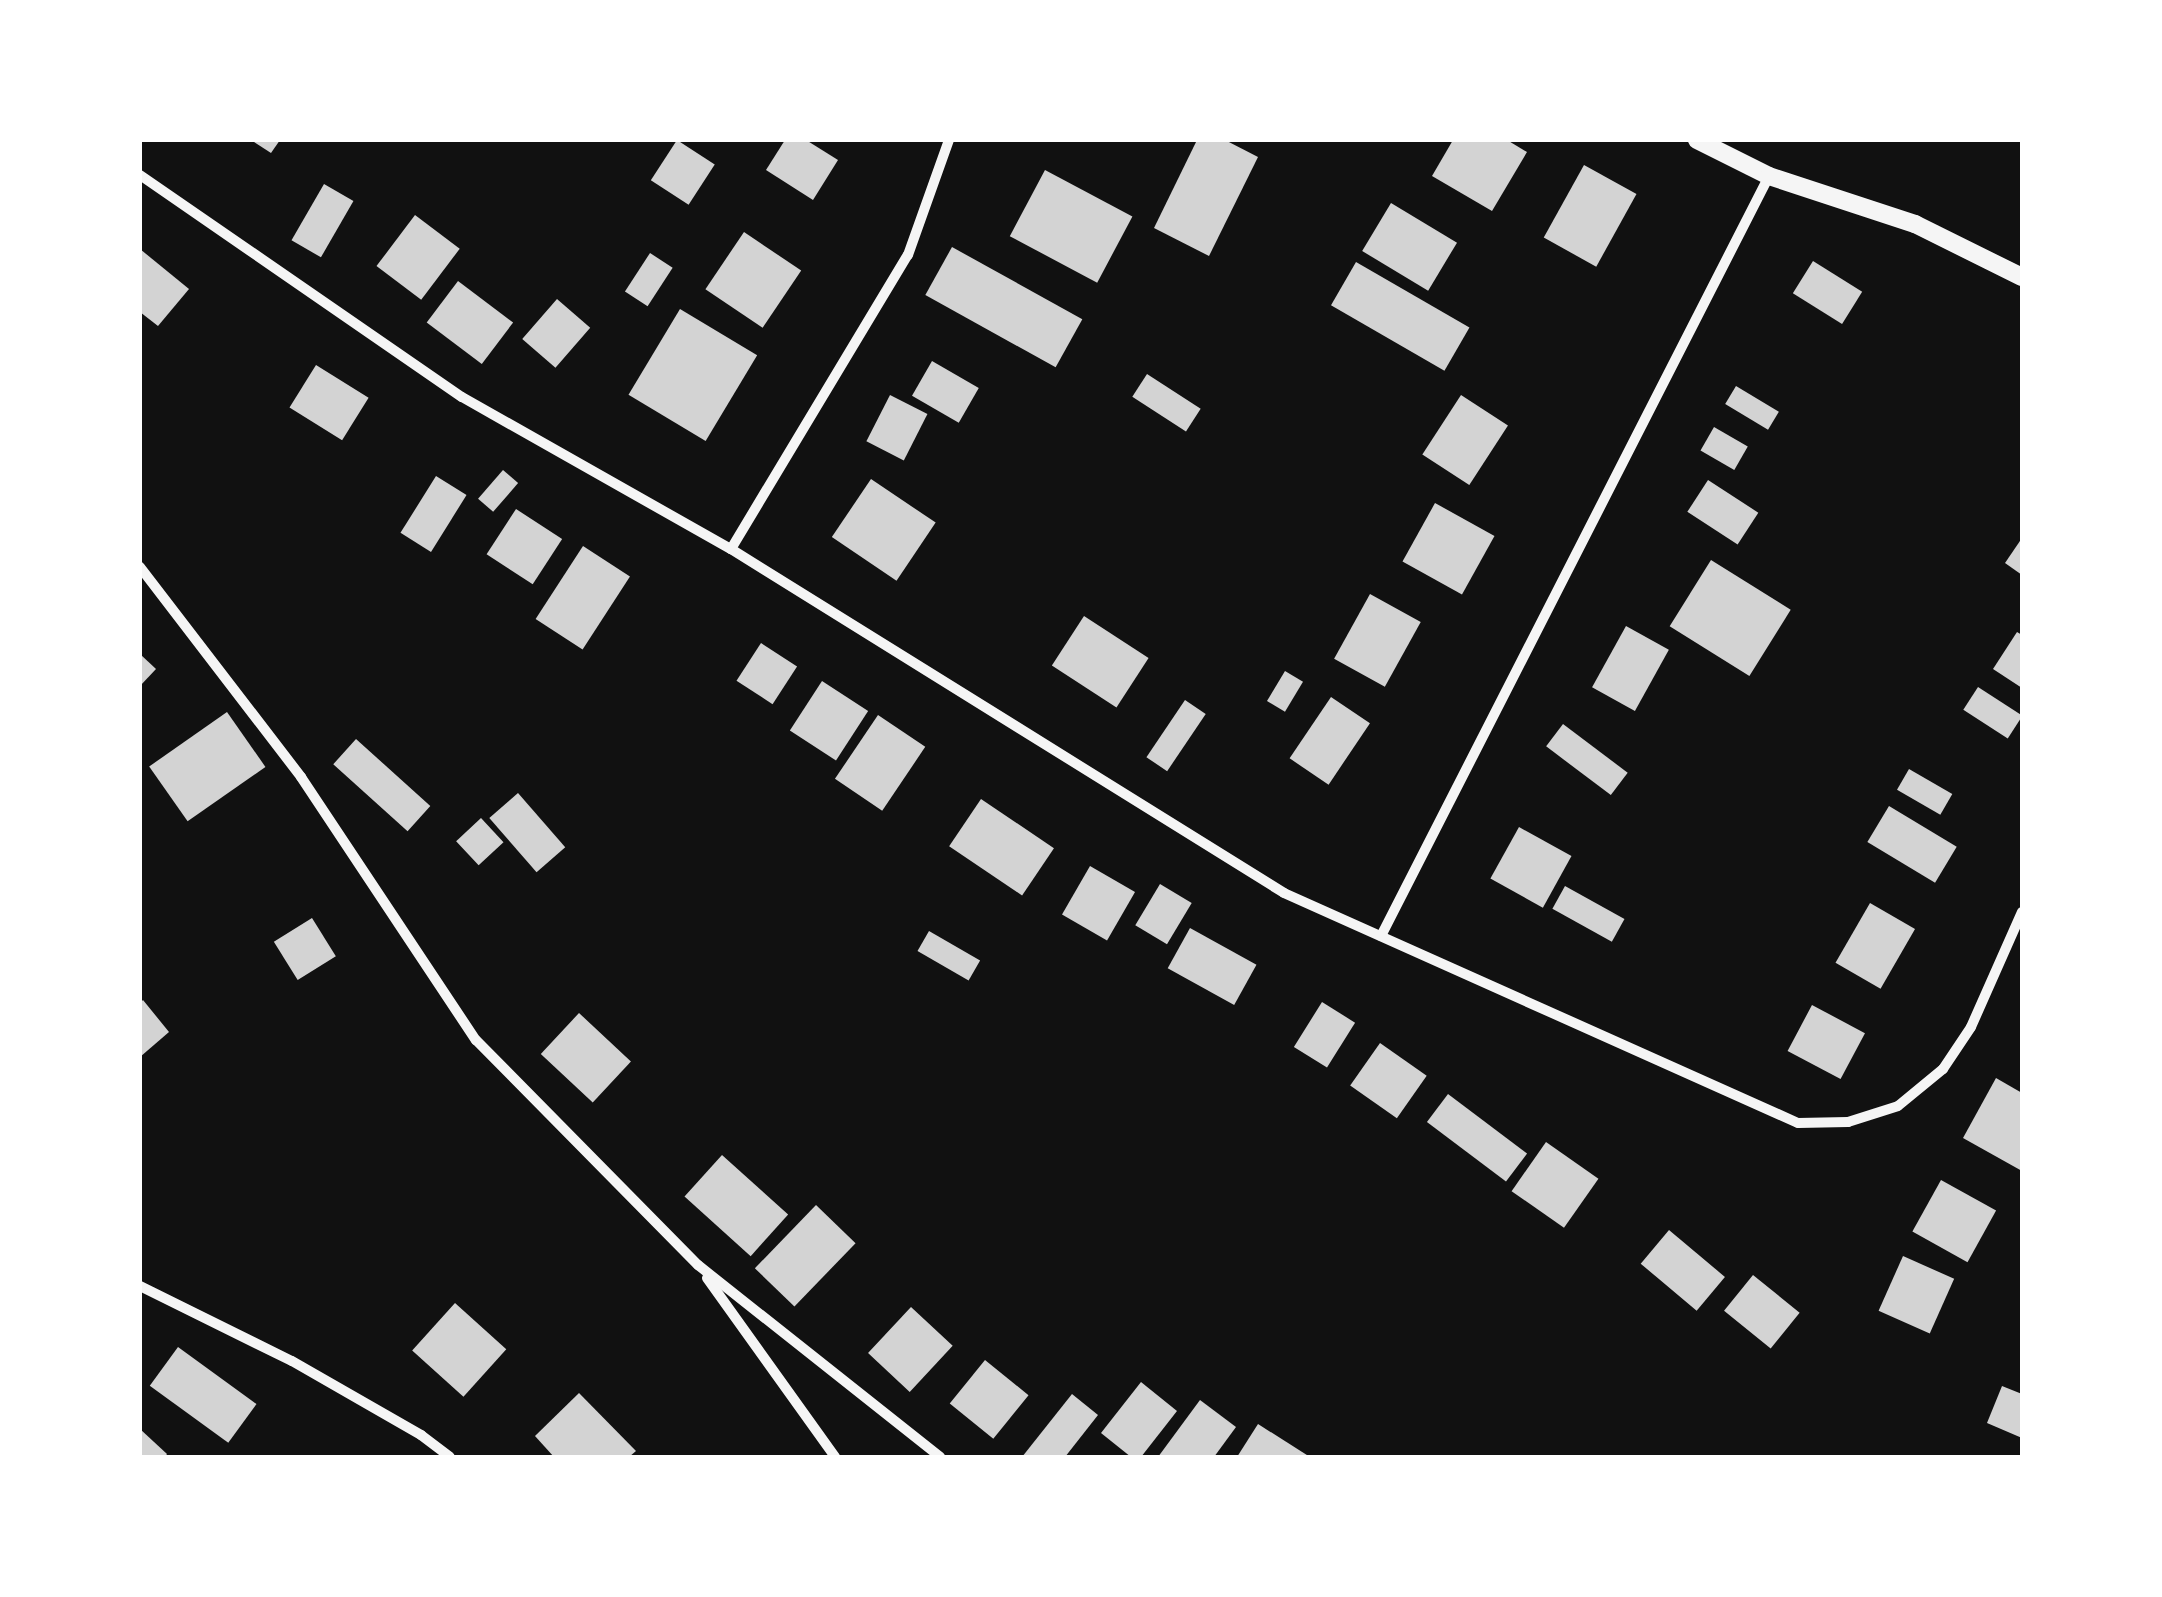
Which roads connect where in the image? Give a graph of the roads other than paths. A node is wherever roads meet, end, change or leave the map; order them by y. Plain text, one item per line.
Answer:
1 (950, 140) edge
2 (1697, 140) edge
3 (140, 175) edge
4 (1769, 176) junction
5 (2022, 277) edge
6 (732, 549) junction
7 (140, 567) edge
8 (2022, 912) edge
9 (1381, 936) junction
10 (698, 1265) junction
11 (140, 1286) edge
12 (450, 1457) edge
13 (835, 1457) edge
14 (940, 1457) edge

1 - 6 street
2 - 4 street
3 - 6 street
4 - 5 street
4 - 9 street
6 - 9 street
7 - 10 street
8 - 9 street
10 - 13 street
10 - 14 street
11 - 12 street

